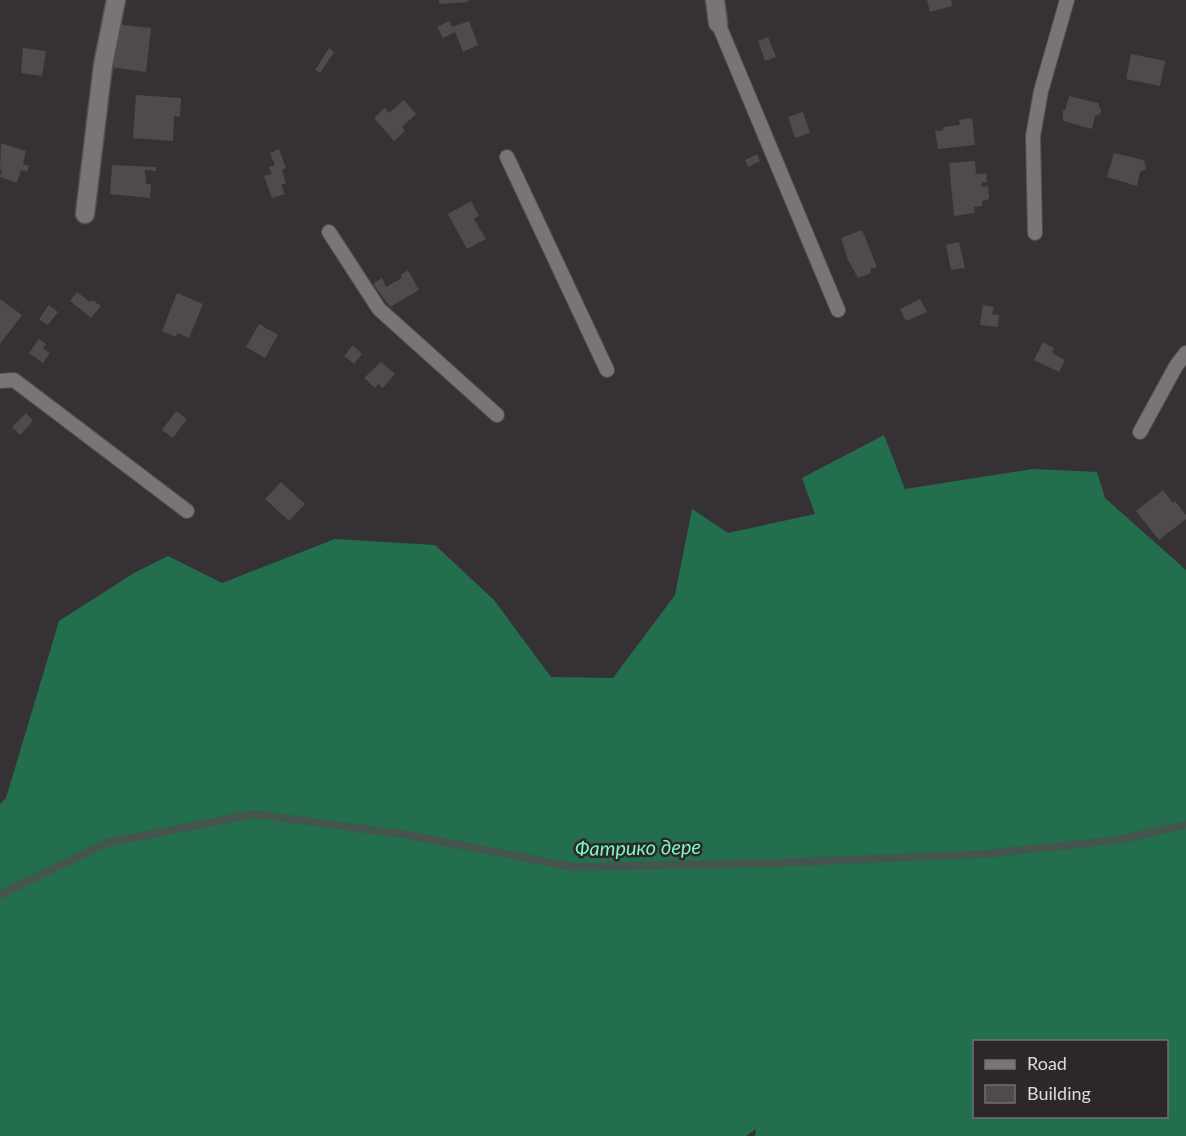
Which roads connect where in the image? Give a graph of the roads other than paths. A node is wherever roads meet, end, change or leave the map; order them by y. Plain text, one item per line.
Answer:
1 (116, 0) edge
2 (715, 0) edge
3 (1067, 0) edge
4 (718, 23) joint
5 (507, 157) dead end
6 (85, 214) dead end
7 (329, 232) dead end
8 (1035, 233) dead end
9 (838, 310) dead end
10 (1186, 353) edge
11 (607, 370) dead end
12 (0, 381) edge
13 (496, 415) dead end
14 (1140, 432) dead end
15 (187, 511) dead end

1 - 6 street
2 - 4 street
3 - 8 lane
4 - 9 lane
5 - 11 lane
7 - 13 lane
10 - 14 lane
12 - 15 lane

